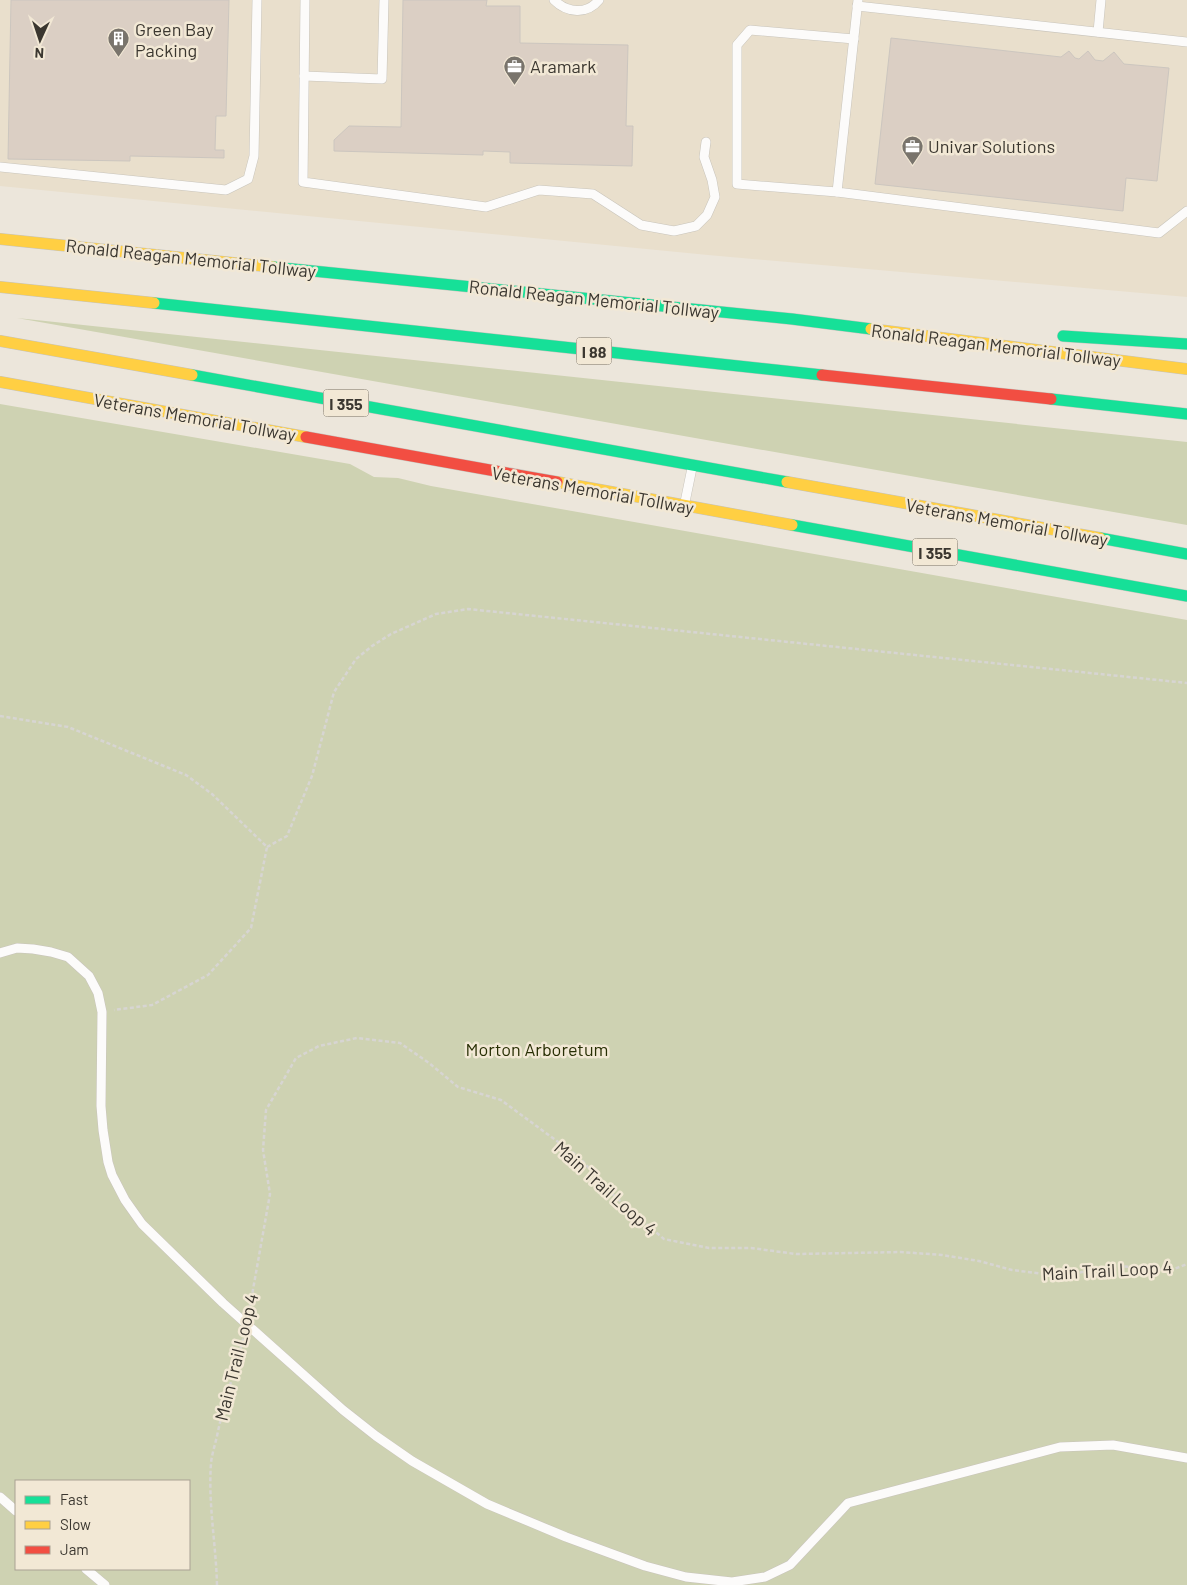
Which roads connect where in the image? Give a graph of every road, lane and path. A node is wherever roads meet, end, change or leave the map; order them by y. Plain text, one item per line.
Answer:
1 (257, 0) edge
2 (305, 0) edge
3 (384, 0) edge
4 (554, 0) edge
5 (599, 0) edge
6 (1101, 0) edge
7 (858, 3) edge
8 (1098, 32) junction
9 (854, 39) junction
10 (1187, 42) edge
11 (304, 76) junction
12 (706, 142) dead end
13 (0, 167) edge
14 (837, 192) junction
15 (1187, 211) edge
16 (0, 239) edge
17 (0, 287) edge
18 (792, 319) junction
19 (970, 330) dead end
20 (1049, 335) dead end
21 (0, 341) edge
22 (1187, 344) edge
23 (1187, 369) edge
24 (0, 382) edge
25 (1187, 414) edge
26 (693, 466) junction
27 (684, 506) junction
28 (1187, 554) edge
29 (1187, 596) edge
30 (1187, 683) edge
31 (0, 716) edge
32 (267, 847) junction
33 (0, 953) edge
34 (102, 1012) junction
35 (1187, 1264) edge
36 (247, 1324) junction
37 (1187, 1458) edge
38 (0, 1497) edge
39 (15, 1509) edge
40 (87, 1570) edge
41 (105, 1585) edge
42 (217, 1585) edge

1 - 13 lane
2 - 11 lane
3 - 11 lane
4 - 5 lane
6 - 8 lane
7 - 8 lane
7 - 9 lane
8 - 10 lane
9 - 14 lane
9 - 14 lane
11 - 12 lane
14 - 15 lane
16 - 18 highway, Ronald Reagan Memorial Tollway
17 - 25 highway, I 88
18 - 19 highway
18 - 23 highway, Ronald Reagan Memorial Tollway
20 - 22 highway
21 - 26 highway, Veterans Memorial Tollway / I 355
24 - 27 highway, Veterans Memorial Tollway / I 355
26 - 27 lane
26 - 28 highway, Veterans Memorial Tollway / I 355
27 - 29 highway, Veterans Memorial Tollway / I 355
30 - 32 path
31 - 32 path
32 - 34 path
33 - 34 lane
34 - 36 lane
35 - 36 path, Main Trail Loop 4
36 - 37 lane
36 - 42 path, Main Trail Loop 4
38 - 39 lane
40 - 41 lane

